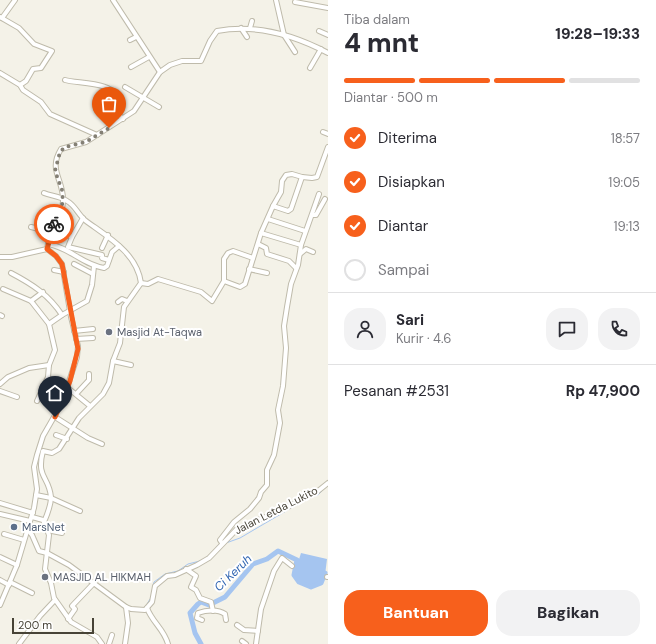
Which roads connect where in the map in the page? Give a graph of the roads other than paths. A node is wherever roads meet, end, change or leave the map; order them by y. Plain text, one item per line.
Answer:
1 (15, 0) edge
2 (113, 0) edge
3 (276, 0) edge
4 (295, 2) dead end
5 (328, 8) edge
6 (1, 18) edge
7 (252, 21) dead end
8 (241, 28) junction
9 (250, 28) junction
10 (319, 31) dead end
11 (284, 35) junction
12 (328, 35) edge
13 (136, 37) junction
14 (247, 37) dead end
15 (130, 40) dead end
16 (321, 49) junction
17 (295, 52) dead end
18 (328, 53) edge
19 (149, 57) junction
20 (131, 67) dead end
21 (310, 68) dead end
22 (160, 72) junction
23 (0, 73) edge
24 (64, 80) dead end
25 (20, 85) junction
26 (126, 86) dead end
27 (142, 98) junction
28 (159, 107) dead end
29 (123, 118) junction
30 (97, 135) junction
31 (328, 147) edge
32 (302, 177) junction
33 (44, 193) dead end
34 (319, 194) dead end
35 (64, 199) junction
36 (325, 199) dead end
37 (273, 206) junction
38 (312, 216) junction
39 (83, 218) junction
40 (268, 219) junction
41 (31, 227) dead end
42 (52, 230) junction
43 (305, 231) junction
44 (262, 233) junction
45 (108, 235) junction
46 (72, 237) junction
47 (48, 244) junction
48 (258, 244) junction
49 (300, 245) junction
50 (119, 246) junction
51 (102, 248) dead end
52 (47, 249) junction
53 (313, 252) dead end
54 (300, 255) junction
55 (0, 257) edge
56 (253, 258) junction
57 (109, 260) junction
58 (74, 264) dead end
59 (94, 266) junction
60 (296, 268) junction
61 (249, 269) junction
62 (54, 270) dead end
63 (64, 272) junction
64 (11, 273) dead end
65 (267, 273) dead end
66 (93, 274) junction
67 (224, 281) junction
68 (141, 283) junction
69 (3, 289) dead end
70 (43, 292) junction
71 (31, 301) junction
72 (127, 301) junction
73 (118, 302) dead end
74 (70, 311) junction
75 (62, 315) junction
76 (49, 324) junction
77 (93, 329) dead end
78 (74, 331) junction
79 (93, 338) dead end
80 (76, 339) junction
81 (114, 360) junction
82 (131, 364) dead end
83 (49, 365) junction
84 (89, 374) dead end
85 (1, 381) edge
86 (68, 388) junction
87 (0, 391) edge
88 (77, 394) junction
89 (17, 397) dead end
90 (37, 401) dead end
91 (90, 406) junction
92 (55, 417) junction
93 (74, 427) junction
94 (56, 435) dead end
95 (67, 440) junction
96 (102, 444) dead end
97 (41, 451) junction
98 (328, 483) edge
99 (36, 495) junction
100 (51, 498) junction
101 (0, 503) edge
102 (80, 511) dead end
103 (0, 514) edge
104 (32, 517) junction
105 (44, 522) junction
106 (27, 529) junction
107 (47, 530) junction
108 (62, 533) dead end
109 (4, 534) dead end
110 (24, 540) junction
111 (222, 542) junction
112 (47, 553) junction
113 (0, 557) edge
114 (17, 565) junction
115 (292, 566) dead end
116 (186, 569) junction
117 (0, 580) edge
118 (10, 583) junction
119 (93, 584) junction
120 (32, 593) dead end
121 (55, 600) junction
122 (0, 605) edge
123 (126, 607) junction
124 (146, 609) junction
125 (213, 611) junction
126 (68, 619) junction
127 (202, 620) dead end
128 (226, 620) dead end
129 (237, 625) dead end
130 (258, 631) junction
131 (112, 635) dead end
132 (242, 641) dead end
133 (22, 643) edge
134 (102, 644) edge
135 (109, 644) edge
136 (125, 644) edge
137 (168, 644) edge
138 (246, 644) edge
139 (256, 644) edge

1 - 6 street
2 - 13 street
3 - 11 street
4 - 5 street
6 - 25 street
7 - 9 street
8 - 9 street
8 - 14 street
8 - 22 street
9 - 11 street
10 - 12 street
11 - 16 street
11 - 17 street
13 - 15 street
13 - 19 street
16 - 18 street
16 - 21 street
19 - 20 street
19 - 22 street
22 - 27 street
23 - 25 street
24 - 29 street
25 - 30 street
26 - 27 street
27 - 28 street
27 - 29 street
29 - 30 street
30 - 35 street
31 - 32 street
32 - 37 street
32 - 37 street
33 - 35 street
34 - 38 street
35 - 39 street
35 - 42 street
36 - 38 street
37 - 40 street
38 - 43 street
39 - 45 street
39 - 46 street
40 - 43 street
40 - 44 street
41 - 42 street
42 - 46 street
42 - 47 street
43 - 49 street
44 - 48 street
44 - 49 street
45 - 50 street
45 - 51 street
46 - 57 street
47 - 52 street
47 - 59 street
48 - 56 street
48 - 60 street
49 - 54 street
50 - 57 street
50 - 68 street
52 - 55 street
52 - 63 street
53 - 54 street
54 - 60 street
56 - 61 street
56 - 67 street
57 - 59 street
58 - 66 street
59 - 66 street
60 - 111 street
61 - 65 street
61 - 67 street
62 - 63 street
63 - 74 street
64 - 70 street
66 - 74 street
67 - 68 street
68 - 72 street
69 - 71 street
70 - 71 street
70 - 75 street
71 - 76 street
72 - 73 street
72 - 81 street
74 - 75 street
74 - 78 street
75 - 76 street
76 - 83 street
77 - 78 street
78 - 80 street
79 - 80 street
80 - 86 street
81 - 82 street
81 - 91 street
83 - 85 street
83 - 90 street
84 - 88 street
86 - 88 street
86 - 92 street
87 - 89 street
88 - 91 street
91 - 93 street
92 - 93 street
92 - 97 street
93 - 95 street
93 - 96 street
94 - 95 street
95 - 97 street
97 - 99 street
97 - 100 street
98 - 111 street, Jalan Letda Lukito
99 - 100 street
99 - 104 street
100 - 102 street
100 - 105 street
101 - 104 street
103 - 104 street
104 - 105 street
104 - 106 street
105 - 107 street
106 - 110 street
106 - 112 street
107 - 108 street
107 - 112 street
109 - 110 street
110 - 114 street
111 - 116 street, Jalan Letda Lukito
112 - 119 street
112 - 121 street
113 - 114 street
114 - 118 street
115 - 130 street
116 - 124 street, Jalan Letda Lukito
116 - 125 street
117 - 118 street
118 - 120 street
118 - 122 street
119 - 123 street
119 - 126 street
121 - 126 street
121 - 133 street
123 - 124 street
123 - 136 street
124 - 137 street
125 - 127 street
125 - 128 street
126 - 134 street
129 - 130 street
130 - 139 street
131 - 135 street
132 - 138 street

